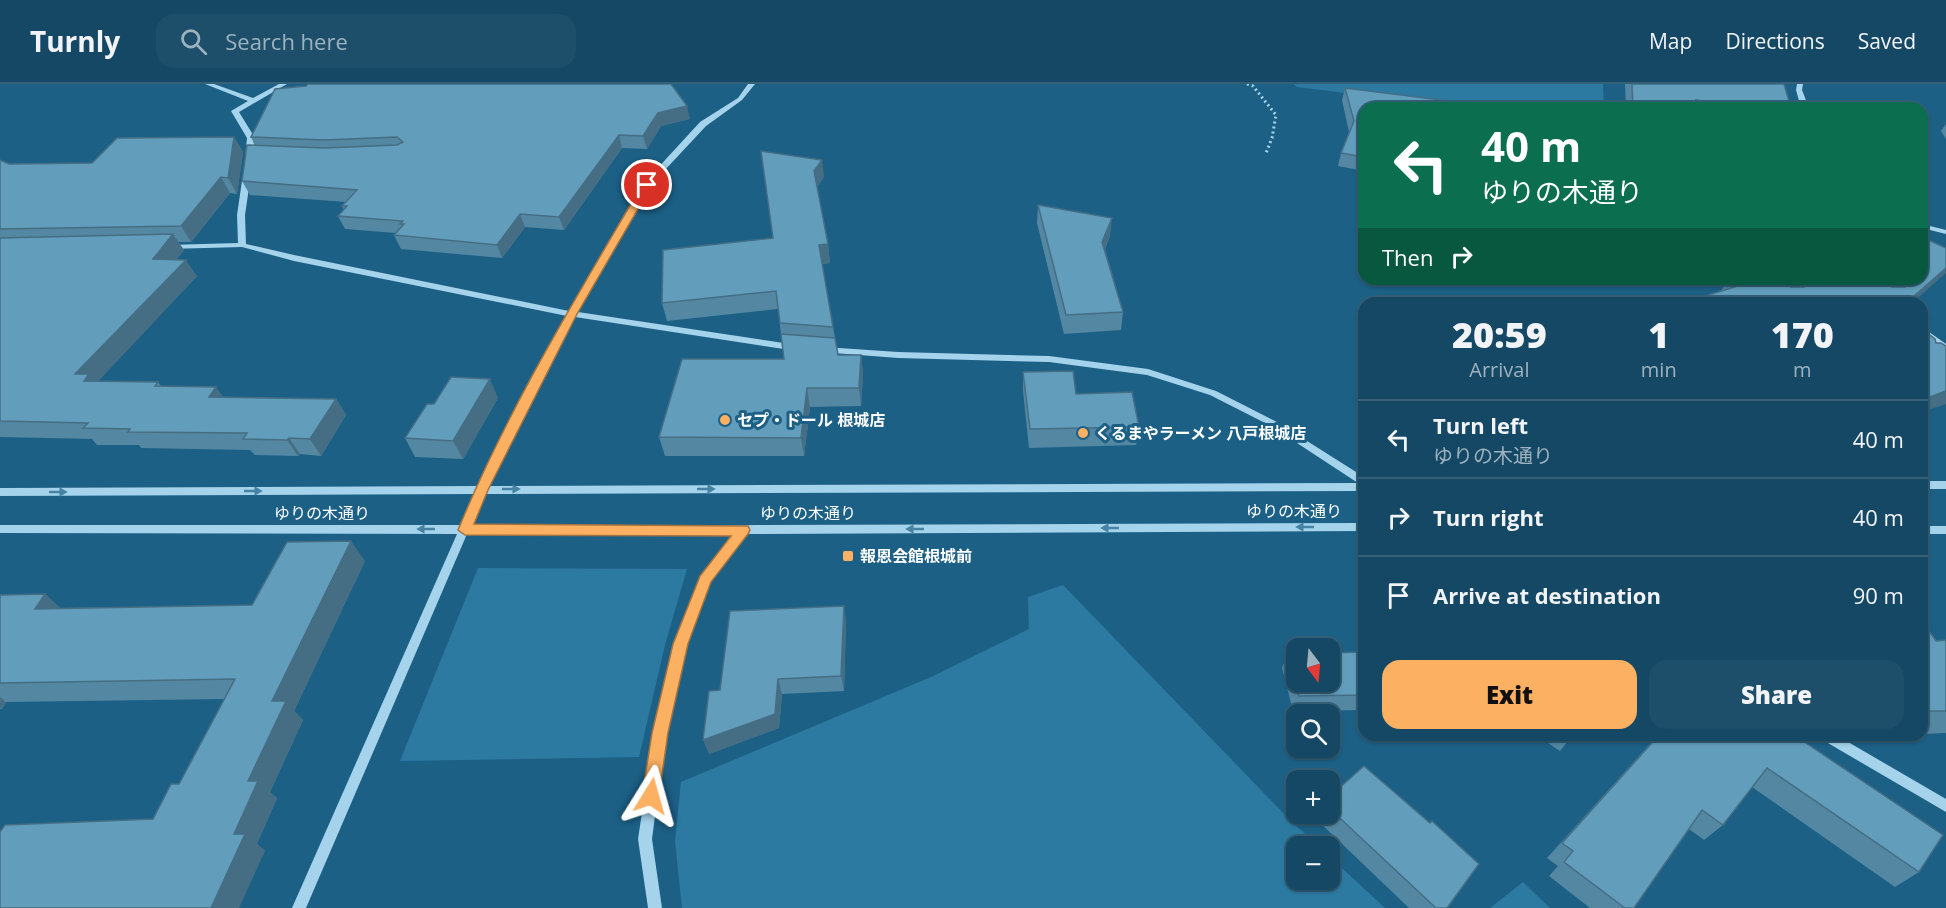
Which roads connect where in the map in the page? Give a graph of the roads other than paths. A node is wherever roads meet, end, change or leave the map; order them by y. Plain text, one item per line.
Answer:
1 (208, 84) edge
2 (284, 84) edge
3 (752, 84) edge
4 (1800, 84) edge
5 (254, 101) junction
6 (1803, 102) edge
7 (249, 154) junction
8 (261, 154) edge
9 (1928, 228) edge
10 (1946, 232) edge
11 (242, 245) junction
12 (161, 247) edge
13 (572, 314) junction
14 (1928, 335) edge
15 (806, 349) edge
16 (817, 349) edge
17 (1930, 353) edge
18 (1358, 478) edge
19 (1946, 484) edge
20 (1928, 485) edge
21 (1358, 487) edge
22 (481, 490) junction
23 (0, 492) edge
24 (1358, 527) edge
25 (0, 529) edge
26 (465, 530) junction
27 (743, 530) junction
28 (1928, 530) edge
29 (1946, 530) edge
30 (1836, 741) edge
31 (1946, 806) edge
32 (299, 908) edge
33 (655, 908) edge

1 - 5 street
2 - 5 street
3 - 13 street
4 - 6 street
5 - 7 street
7 - 8 street
7 - 11 street
9 - 10 street
11 - 12 street
11 - 13 street
13 - 15 street
13 - 22 street
14 - 17 street
16 - 18 street
19 - 20 street
22 -> 21 street, ゆりの木通り
23 -> 22 street, ゆりの木通り
22 - 26 street
24 -> 27 street, ゆりの木通り
26 -> 25 street, ゆりの木通り
26 - 27 street, ゆりの木通り
26 - 32 street
27 - 33 street
28 - 29 street
30 - 31 street

